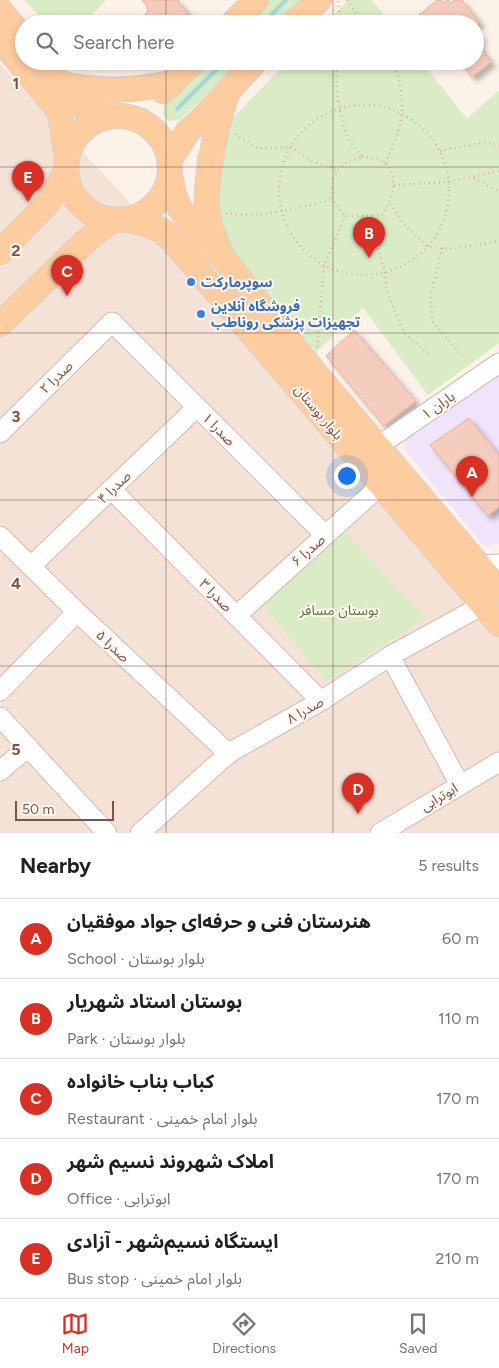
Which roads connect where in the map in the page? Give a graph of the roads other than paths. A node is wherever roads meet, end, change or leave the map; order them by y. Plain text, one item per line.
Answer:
1 (256, 0) edge
2 (319, 0) edge
3 (0, 10) edge
4 (241, 15) edge
5 (303, 15) edge
6 (9, 47) edge
7 (27, 70) edge
8 (49, 70) edge
9 (185, 70) edge
10 (248, 70) edge
11 (61, 84) junction
12 (165, 89) junction
13 (230, 90) junction
14 (126, 116) junction
15 (188, 131) junction
16 (66, 165) junction
17 (170, 168) junction
18 (119, 220) junction
19 (0, 252) edge
20 (223, 258) junction
21 (112, 322) joint
22 (0, 324) edge
23 (499, 363) edge
24 (197, 407) junction
25 (0, 432) edge
26 (378, 447) junction
27 (381, 485) junction
28 (111, 489) junction
29 (325, 535) junction
30 (0, 536) edge
31 (491, 559) edge
32 (31, 566) junction
33 (491, 597) edge
34 (77, 612) junction
35 (236, 616) junction
36 (499, 624) edge
37 (390, 656) junction
38 (0, 691) edge
39 (321, 701) junction
40 (0, 716) edge
41 (28, 747) junction
42 (229, 754) junction
43 (499, 762) edge
44 (0, 771) edge
45 (460, 785) junction
46 (107, 833) edge
47 (140, 833) edge
48 (380, 833) edge

1 - 4 main road
2 - 5 main road
3 - 6 main road
7 - 16 main road
8 - 11 main road
9 - 12 main road
10 - 13 main road
11 - 12 main road
11 - 14 main road
12 - 14 main road
12 - 15 main road
13 - 15 main road
13 - 20 main road
14 - 16 main road
14 - 17 main road
15 - 17 main road
16 - 18 main road
16 - 19 main road
17 - 18 main road
17 - 20 main road, بلوار بوستان
18 - 22 main road
18 - 27 main road, بلوار بوستان
20 - 26 main road, بلوار بوستان
21 - 24 street, صدرا ۱
21 - 25 street, صدرا ۲
23 - 26 street, باران ۱
24 - 28 street, صدرا ۴
24 - 29 street, صدرا ۱
26 - 31 main road, بلوار بوستان
27 - 29 street, صدرا ۶
27 - 33 main road, بلوار بوستان
28 - 32 street, صدرا ۴
28 - 35 street, صدرا ۳
29 - 35 street, صدرا ۶
30 - 32 street, صدرا ۵
31 - 33 main road, بلوار بوستان
32 - 34 street, صدرا ۵
33 - 36 main road, بلوار بوستان
33 - 37 street, صدرا ۸
34 - 38 street
34 - 42 street, صدرا ۵
35 - 39 street, صدرا ۳
37 - 39 street, صدرا ۸
37 - 45 street
39 - 42 street, صدرا ۸
40 - 41 street
41 - 44 street
41 - 46 street
42 - 47 street, صدرا ۸
43 - 45 street, ابوترابی
45 - 48 street, ابوترابی

